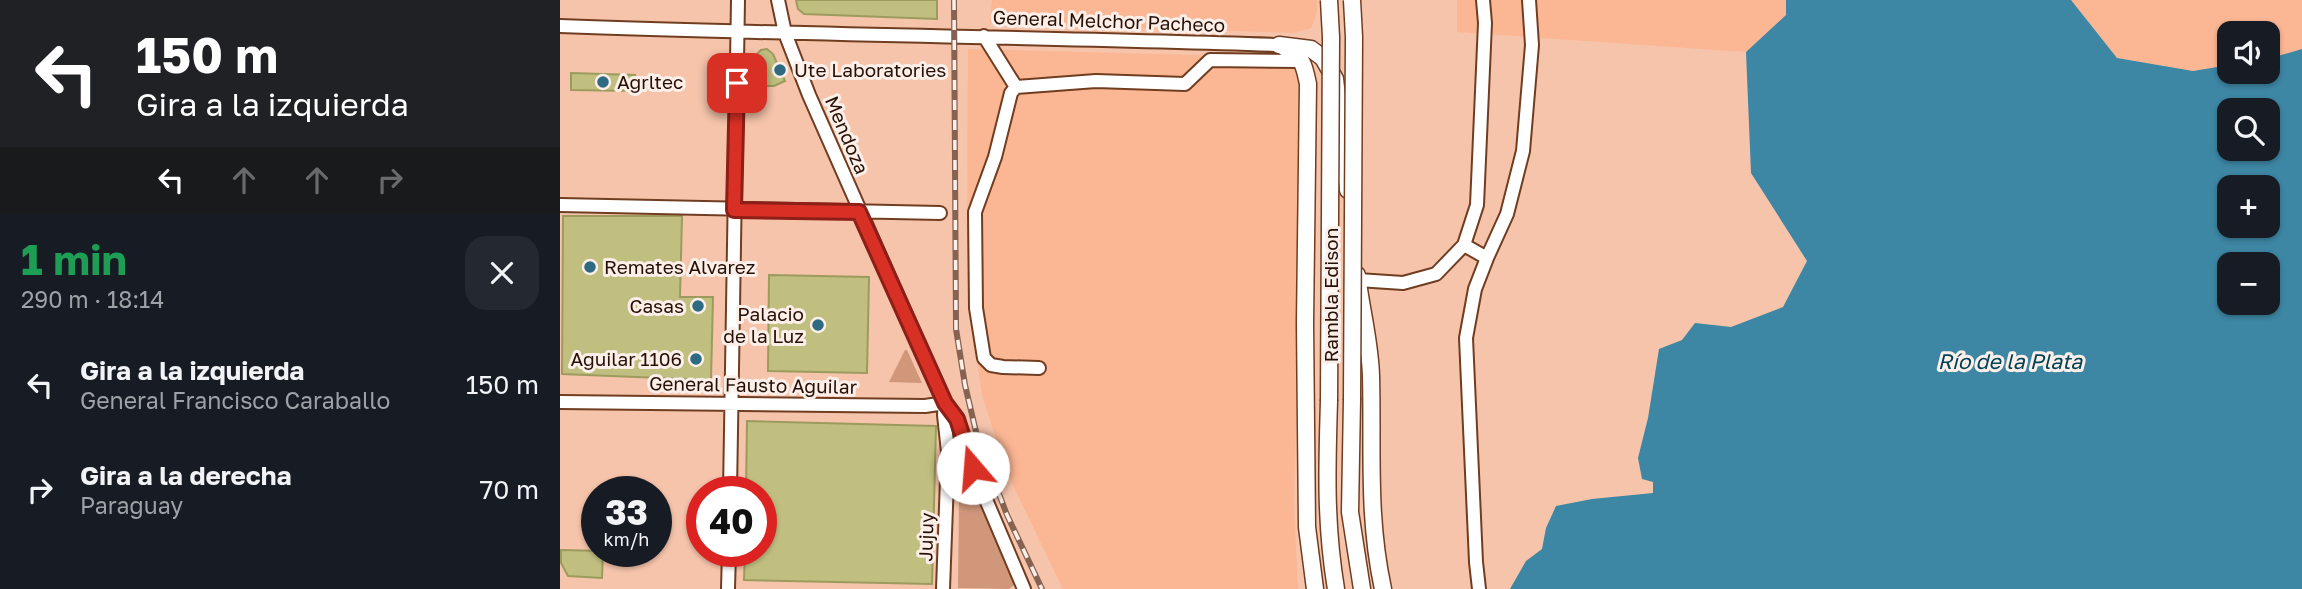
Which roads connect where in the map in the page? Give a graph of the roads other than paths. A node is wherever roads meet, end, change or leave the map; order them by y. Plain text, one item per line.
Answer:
1 (738, 0) edge
2 (778, 0) edge
3 (1329, 0) edge
4 (1352, 0) edge
5 (1483, 0) edge
6 (1529, 0) edge
7 (560, 26) edge
8 (738, 33) junction
9 (785, 33) junction
10 (984, 36) junction
11 (1279, 45) junction
12 (1301, 61) junction
13 (1016, 87) junction
14 (560, 205) edge
15 (734, 210) junction
16 (859, 212) junction
17 (940, 213) dead end
18 (1464, 245) junction
19 (1487, 258) junction
20 (1358, 280) junction
21 (1039, 368) dead end
22 (560, 402) edge
23 (945, 403) junction
24 (731, 404) junction
25 (730, 476) edge
26 (729, 567) edge
27 (728, 589) edge
28 (943, 589) edge
29 (1024, 589) edge
30 (1315, 589) edge
31 (1336, 589) edge
32 (1362, 589) edge
33 (1383, 589) edge
34 (1479, 589) edge

1 - 8 street
2 - 9 street, Mendoza
3 - 31 main road, Rambla Edison, bridge
4 - 32 main road, Rambla Edison, bridge
5 - 18 street
6 - 19 street
7 - 8 street, General Melchor Pacheco
8 - 9 street, General Melchor Pacheco
8 - 15 street
9 - 10 street, General Melchor Pacheco
9 - 16 street, Mendoza
10 - 11 street, General Melchor Pacheco
10 - 13 street
11 - 12 main road
11 - 20 main road
12 - 13 street
12 - 30 main road
13 - 21 street
14 - 15 street
15 - 16 street
15 - 24 street
16 - 17 street
16 - 23 street, Mendoza
18 - 19 street
18 - 20 street
19 - 34 street
20 - 33 main road
22 - 24 street, General Fausto Aguilar
23 - 24 street, General Fausto Aguilar
23 - 28 street, Jujuy
23 - 29 street, Mendoza
24 - 25 street
26 - 27 street

